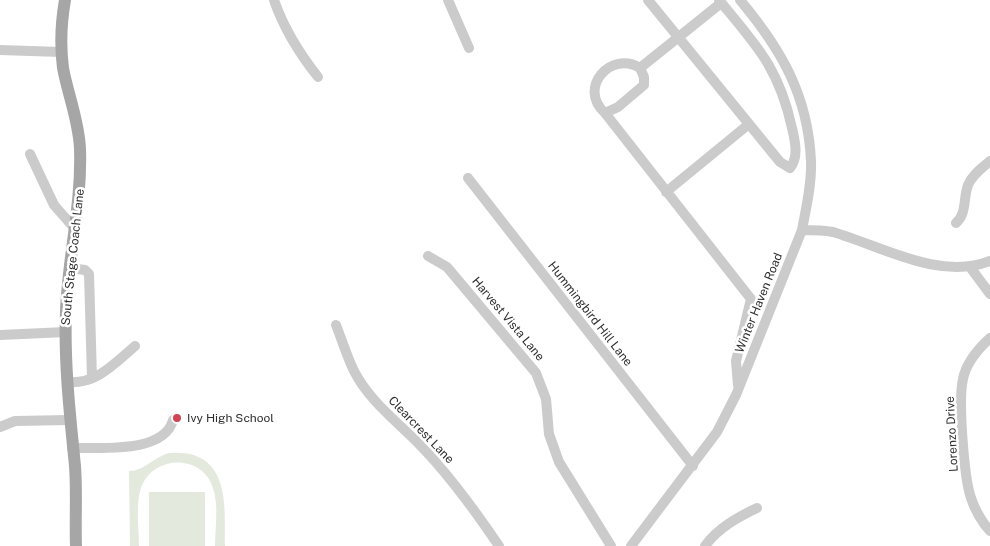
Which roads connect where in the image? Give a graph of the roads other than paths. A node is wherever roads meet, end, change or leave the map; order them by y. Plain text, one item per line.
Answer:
1 (65, 0) edge
2 (274, 0) edge
3 (448, 0) edge
4 (648, 0) edge
5 (740, 0) edge
6 (720, 1) edge
7 (678, 37) junction
8 (469, 48) dead end
9 (0, 50) edge
10 (62, 52) junction
11 (640, 68) junction
12 (318, 77) dead end
13 (605, 113) junction
14 (749, 124) junction
15 (30, 154) dead end
16 (990, 162) edge
17 (468, 178) dead end
18 (666, 192) junction
19 (956, 223) dead end
20 (76, 230) junction
21 (802, 230) junction
22 (428, 256) dead end
23 (990, 261) edge
24 (970, 267) junction
25 (70, 268) junction
26 (990, 294) edge
27 (336, 325) dead end
28 (66, 332) junction
29 (0, 335) edge
30 (990, 338) edge
31 (135, 346) dead end
32 (92, 378) junction
33 (67, 382) junction
34 (738, 389) junction
35 (69, 420) junction
36 (173, 420) dead end
37 (0, 427) edge
38 (72, 448) junction
39 (693, 466) junction
40 (757, 508) dead end
41 (990, 531) edge
42 (76, 546) edge
43 (499, 546) edge
44 (611, 546) edge
45 (630, 546) edge
46 (705, 546) edge

1 - 10 main road, South Stage Coach Lane
2 - 12 street
3 - 8 street
4 - 7 street
5 - 21 street, Winter Haven Road
6 - 7 street
6 - 14 street
7 - 11 street
7 - 14 street
9 - 10 street
10 - 20 main road, South Stage Coach Lane
11 - 13 street
11 - 13 street
13 - 18 street
14 - 18 street
15 - 20 street
16 - 19 street
17 - 39 street, Hummingbird Hill Lane
18 - 34 street
20 - 25 main road, South Stage Coach Lane
21 - 24 street
21 - 34 street, Winter Haven Road
22 - 44 street, Harvest Vista Lane
23 - 24 street
24 - 26 street
25 - 28 main road, South Stage Coach Lane
25 - 32 street
27 - 43 street, Clearcrest Lane
28 - 29 street
28 - 33 main road, South Stage Coach Lane
30 - 41 street, Lorenzo Drive
31 - 32 street
32 - 33 street
33 - 35 main road, South Stage Coach Lane
34 - 39 street, Winter Haven Road
35 - 37 street
35 - 38 main road, South Stage Coach Lane
36 - 38 street
38 - 42 main road, South Stage Coach Lane
39 - 45 street, Winter Haven Road
40 - 46 street

